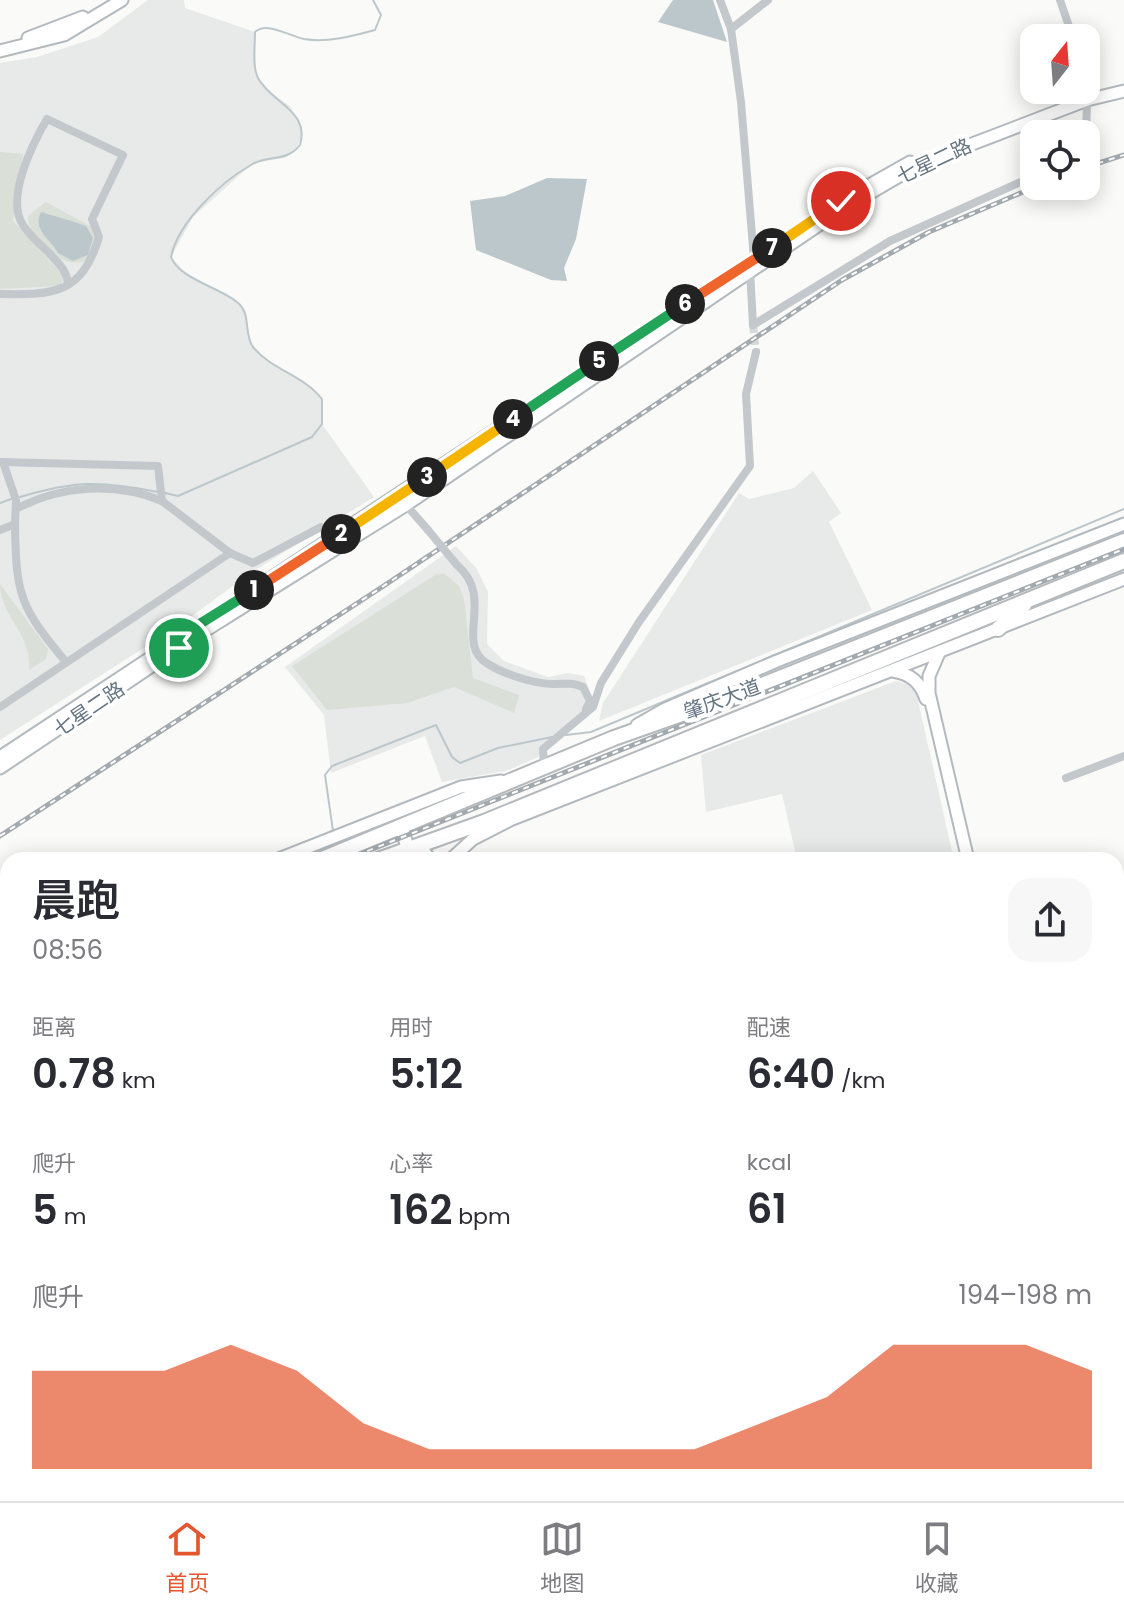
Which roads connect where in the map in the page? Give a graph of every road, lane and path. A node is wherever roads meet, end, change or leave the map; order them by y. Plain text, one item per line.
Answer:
1 (110, 0) edge
2 (122, 0) edge
3 (720, 0) edge
4 (768, 0) edge
5 (1060, 0) edge
6 (1068, 24) edge
7 (731, 29) junction
8 (0, 44) edge
9 (0, 51) edge
10 (1124, 83) edge
11 (1100, 90) edge
12 (1124, 91) edge
13 (1100, 93) edge
14 (1062, 104) edge
15 (1020, 182) edge
16 (752, 265) junction
17 (68, 284) junction
18 (0, 294) edge
19 (756, 352) tunnel mouth
20 (2, 462) edge
21 (162, 501) junction
22 (16, 505) junction
23 (406, 505) junction
24 (15, 524) junction
25 (1124, 524) edge
26 (0, 530) edge
27 (334, 539) junction
28 (1124, 541) edge
29 (230, 553) junction
30 (1124, 561) edge
31 (1124, 579) edge
32 (1034, 597) junction
33 (998, 629) junction
34 (193, 634) junction
35 (939, 653) junction
36 (66, 662) junction
37 (893, 671) junction
38 (0, 707) edge
39 (580, 721) junction
40 (614, 738) junction
41 (1124, 756) edge
42 (0, 757) edge
43 (544, 766) junction
44 (0, 768) edge
45 (1066, 778) dead end
46 (509, 780) junction
47 (532, 802) junction
48 (510, 820) junction
49 (484, 822) junction
50 (401, 827) junction
51 (375, 838) junction
52 (296, 852) edge
53 (340, 852) edge
54 (379, 852) edge
55 (410, 852) edge
56 (416, 852) edge
57 (459, 852) edge
58 (960, 852) edge
59 (966, 852) edge

1 - 8 street
2 - 9 street
3 - 7 street
4 - 7 street
5 - 6 street
7 - 16 street
10 - 11 street, 七星二路
12 - 13 street, 七星二路
14 - 16 street, 七星二路
15 - 16 street
16 - 23 street, 七星二路
16 - 27 street, 七星二路
17 - 17 street
17 - 18 street
19 - 39 street
20 - 21 street
20 - 22 street
21 - 22 street
21 - 29 street
22 - 24 street
23 - 34 street, 七星二路
23 - 39 street, bridge
24 - 26 street
24 - 36 street
25 - 40 street
27 - 29 street
27 - 34 street, 七星二路
28 - 40 highway, 肇庆大道
29 - 36 street
30 - 32 highway, 肇庆大道
31 - 33 street
32 - 33 highway
32 - 47 highway, 肇庆大道
33 - 35 street
34 - 42 street, 七星二路
34 - 44 street, 七星二路
35 - 37 street
35 - 59 street
36 - 38 street
37 - 48 street
37 - 58 street
39 - 43 street
40 - 43 highway, 肇庆大道
41 - 45 street
43 - 46 highway, 肇庆大道
46 - 50 highway, 肇庆大道
46 - 52 street
47 - 48 street
47 - 49 highway, 肇庆大道
48 - 49 street
48 - 57 street
49 - 56 highway, 肇庆大道
50 - 51 highway, 肇庆大道
50 - 55 main road
51 - 53 highway, 肇庆大道
51 - 54 main road

